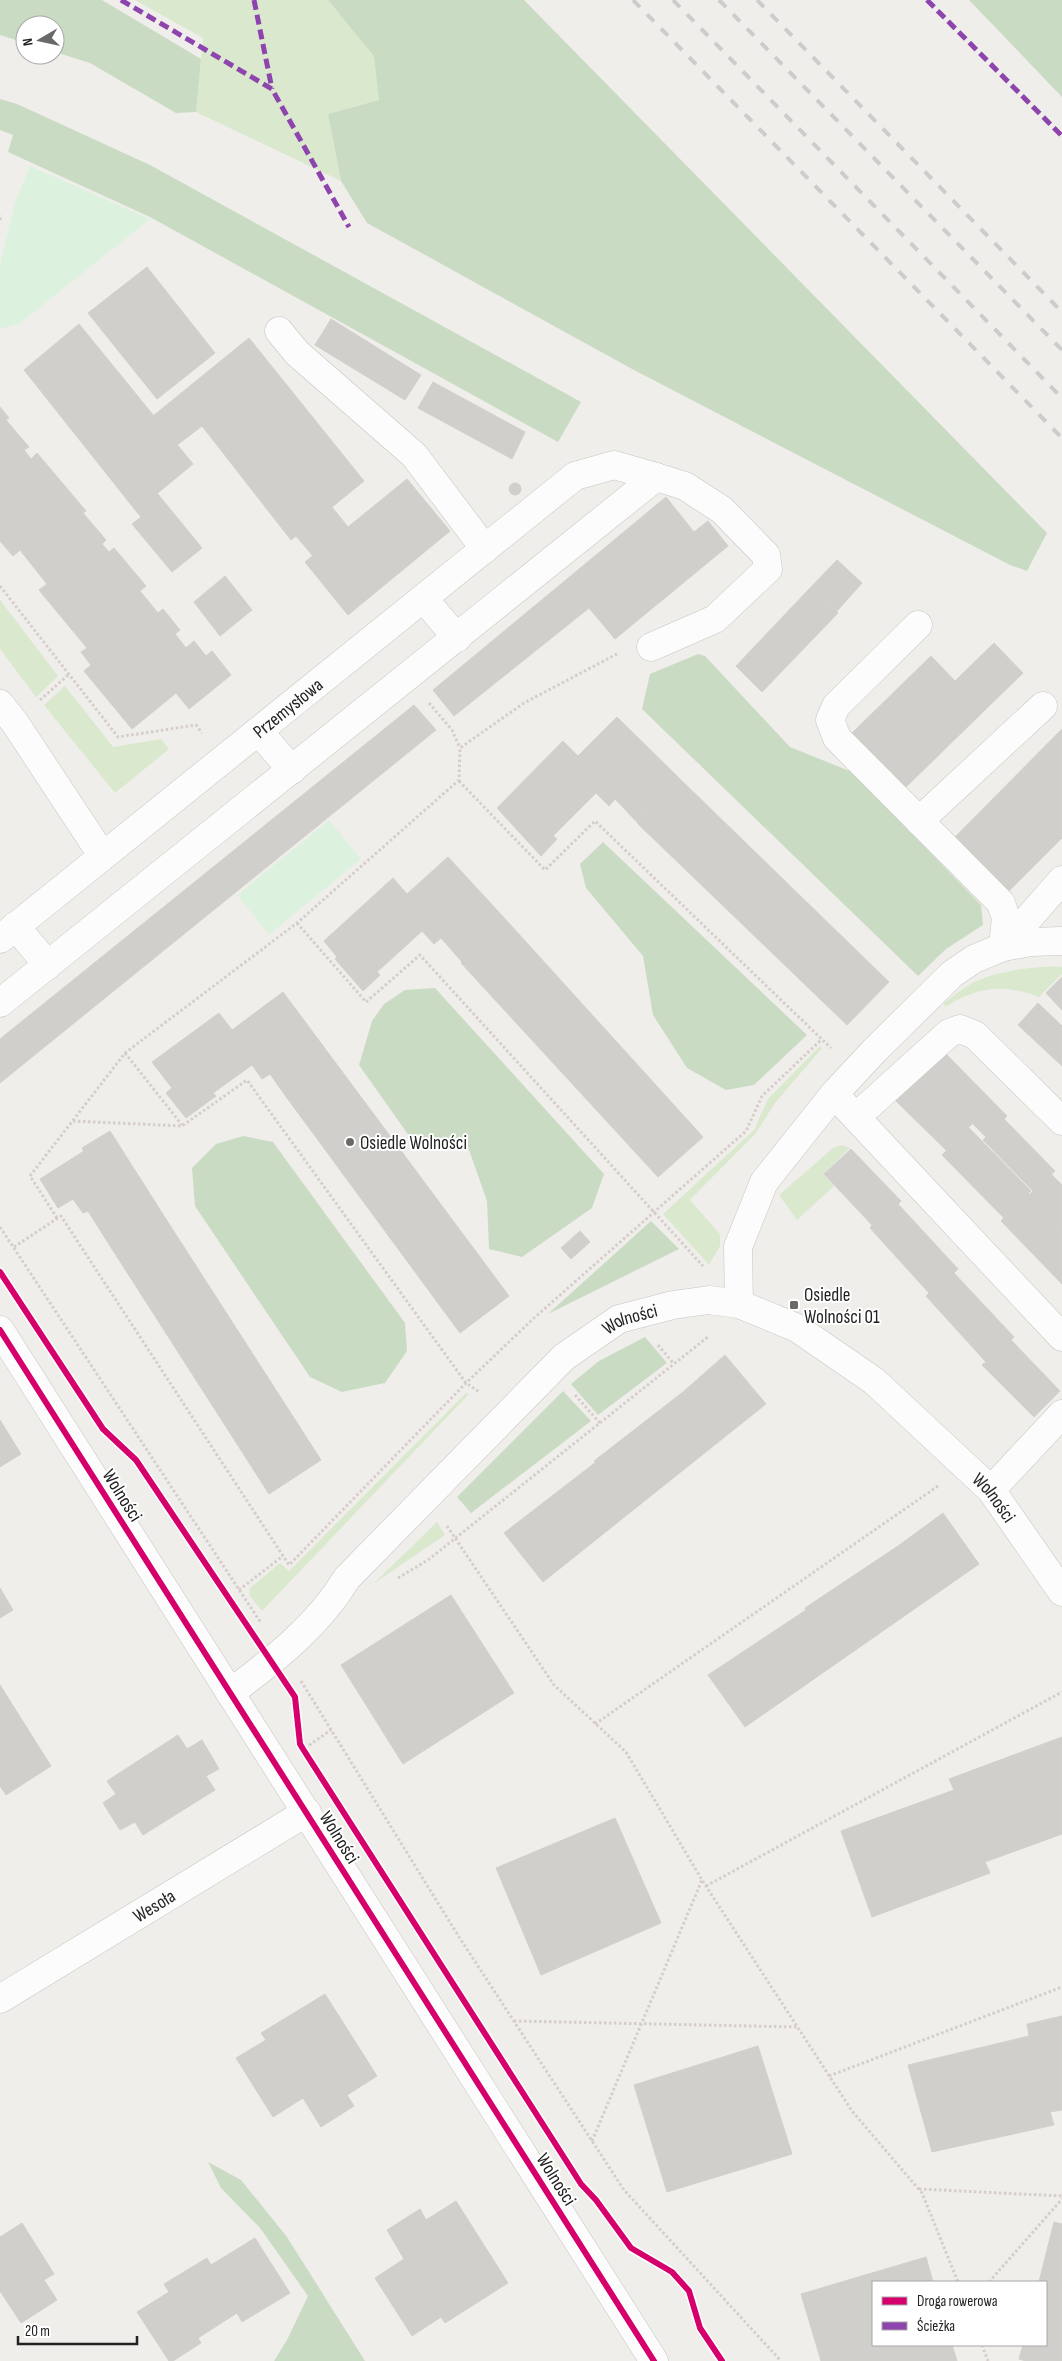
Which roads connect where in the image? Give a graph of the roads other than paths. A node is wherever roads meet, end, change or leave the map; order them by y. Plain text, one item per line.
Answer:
1 (279, 331) dead end
2 (656, 477) junction
3 (485, 550) junction
4 (424, 599) junction
5 (918, 625) dead end
6 (457, 638) junction
7 (651, 647) road end
8 (0, 704) edge
9 (1043, 706) dead end
10 (258, 731) junction
11 (292, 770) junction
12 (919, 820) junction
13 (102, 855) junction
14 (1062, 880) edge
15 (8, 933) edge
16 (1062, 941) edge
17 (1003, 947) junction
18 (48, 965) junction
19 (0, 1004) edge
20 (834, 1094) junction
21 (856, 1117) junction
22 (1062, 1121) edge
23 (739, 1304) junction
24 (0, 1330) edge
25 (1062, 1337) edge
26 (1062, 1414) edge
27 (990, 1490) junction
28 (1062, 1592) edge
29 (230, 1693) junction
30 (307, 1812) junction
31 (0, 1999) edge
32 (654, 2361) edge

1 - 3 street
2 - 3 street, Przemysłowa
2 - 6 street
2 - 7 street
3 - 4 street, Przemysłowa
4 - 6 street
4 - 10 street, Przemysłowa
5 - 12 street
6 - 11 street
8 - 13 street
9 - 12 street
10 - 11 street
10 - 13 street, Przemysłowa
11 - 18 street
12 - 17 street
13 - 15 street, Przemysłowa
14 - 17 street
15 - 18 street
16 - 17 street
17 - 20 street
18 - 19 street
20 - 21 street
20 - 23 street
21 - 22 street
21 - 25 street
23 - 27 street, Wolności
23 - 29 street, Wolności
24 - 29 street, Wolności
26 - 27 street
27 - 28 street, Wolności
29 - 30 street, Wolności
30 - 31 street, Wesoła
30 - 32 street, Wolności

